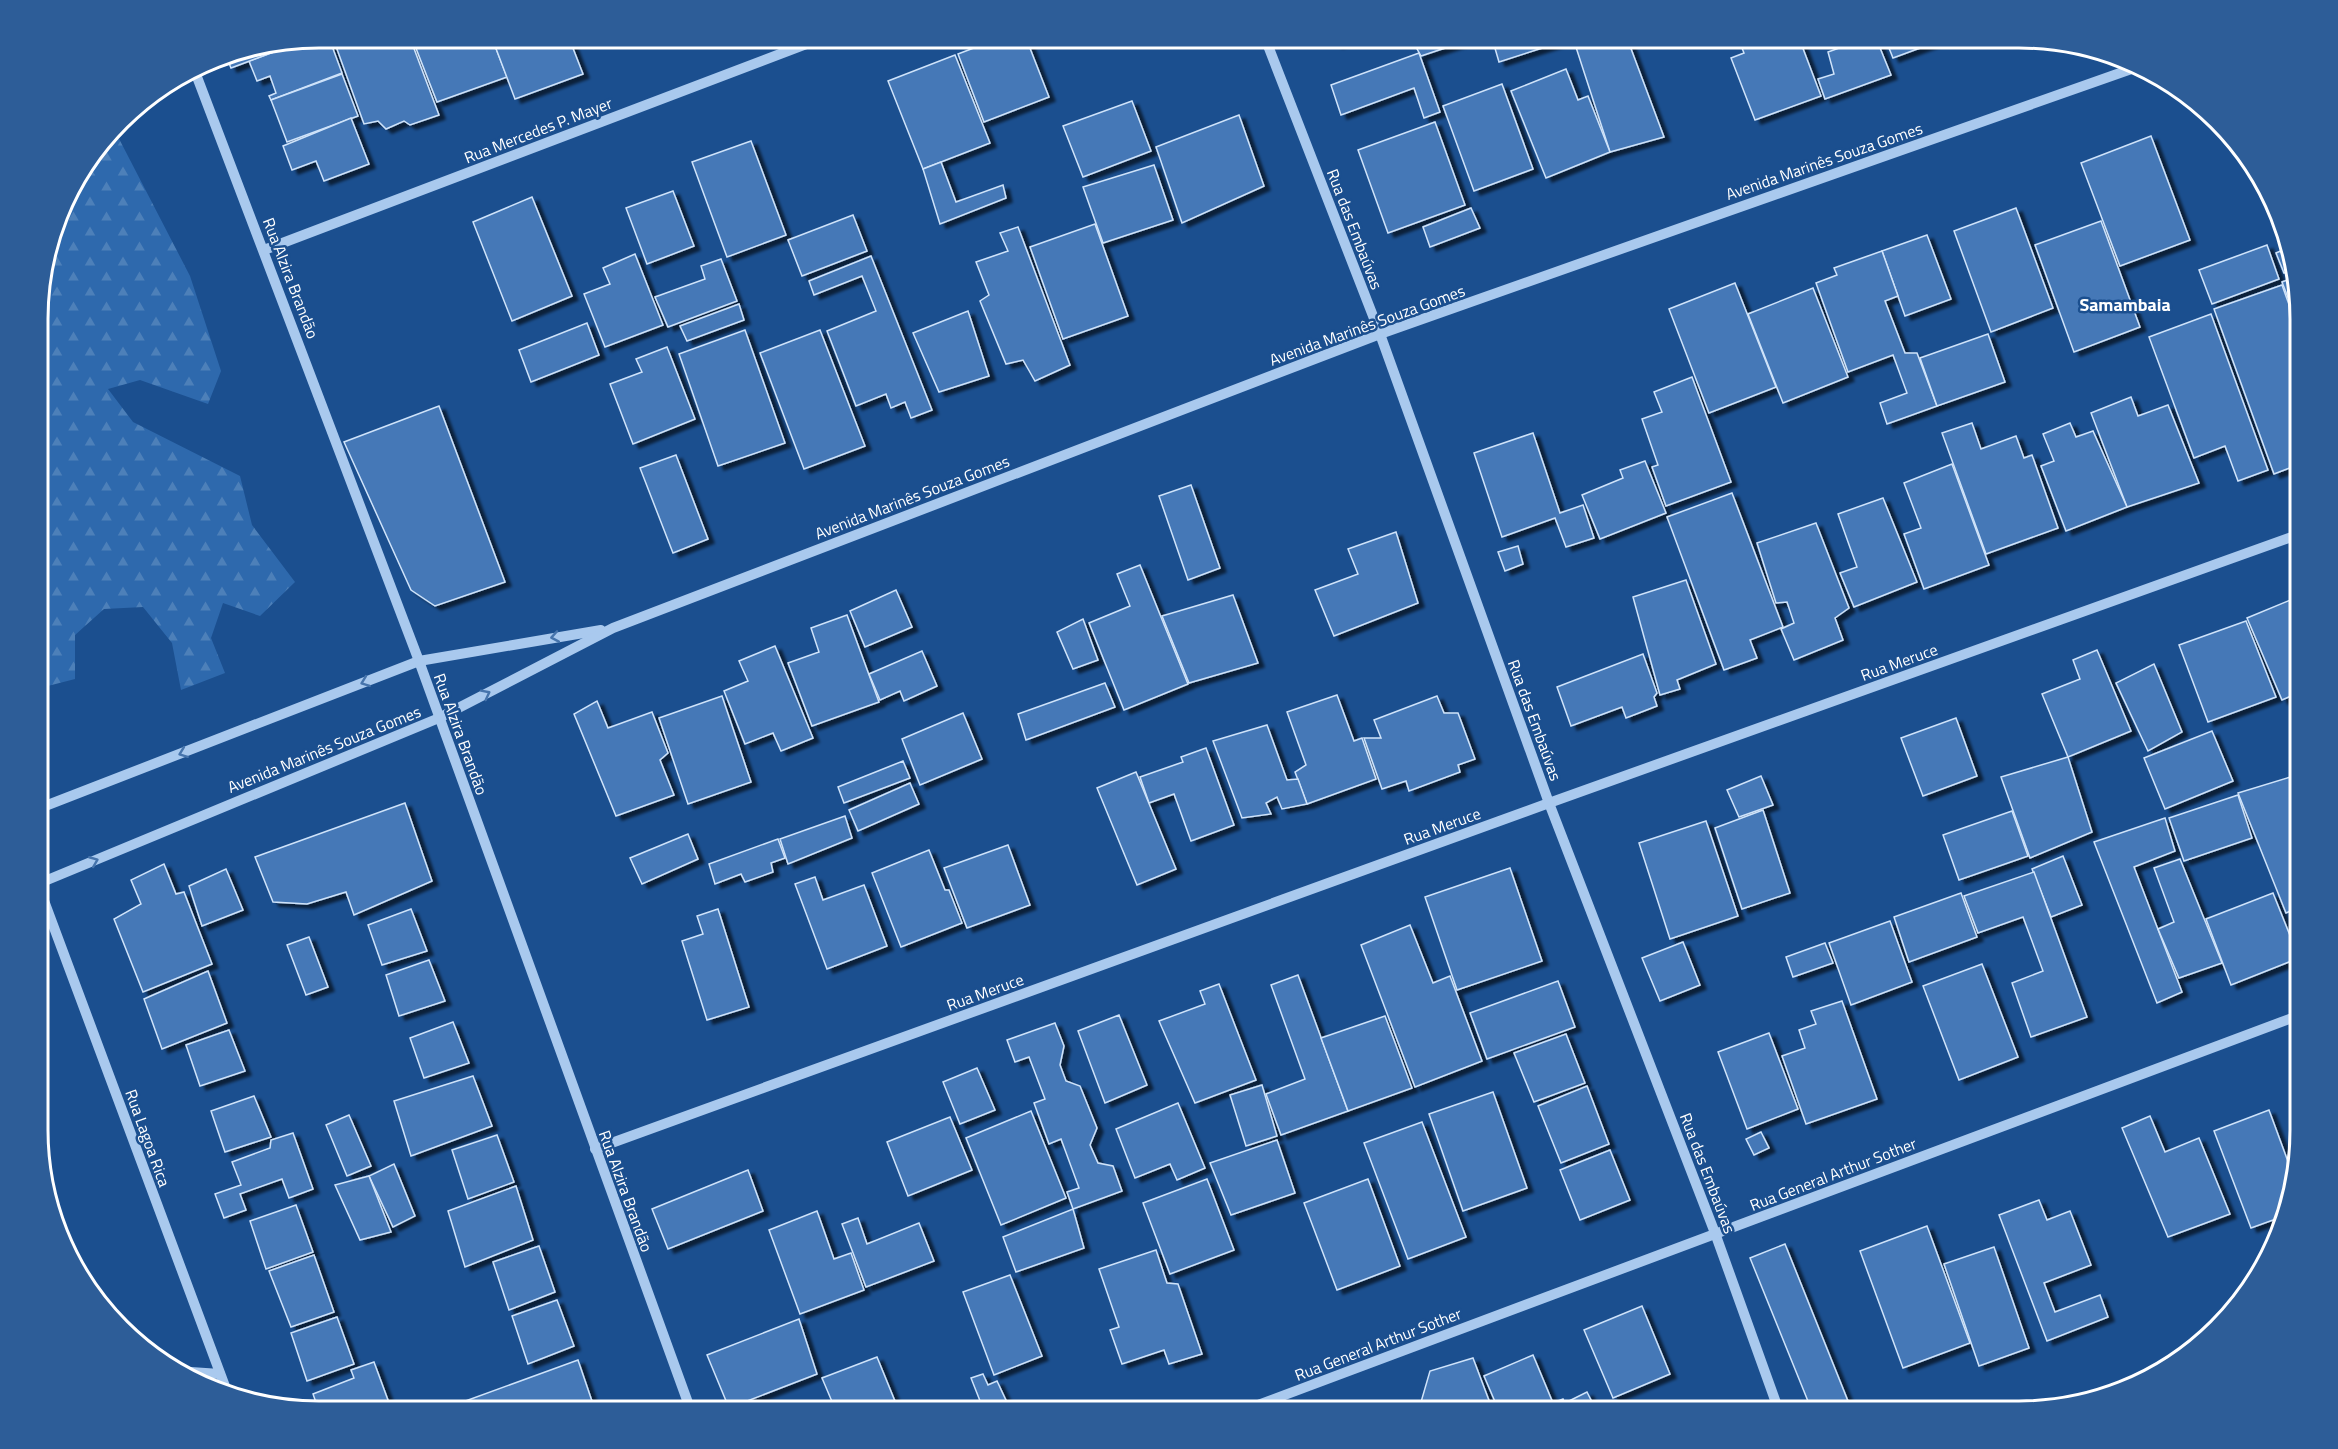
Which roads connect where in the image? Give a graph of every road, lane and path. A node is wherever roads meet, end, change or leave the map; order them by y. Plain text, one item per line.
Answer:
1 (796, 48) edge
2 (1268, 48) edge
3 (2127, 71) edge
4 (197, 77) edge
5 (264, 250) junction
6 (1380, 334) junction
7 (2290, 538) edge
8 (613, 628) junction
9 (419, 661) junction
10 (439, 718) junction
11 (1549, 803) junction
12 (48, 805) edge
13 (48, 880) edge
14 (48, 912) edge
15 (2290, 1019) edge
16 (595, 1149) junction
17 (1715, 1233) junction
18 (198, 1372) edge
19 (220, 1374) junction
20 (223, 1383) edge
21 (687, 1401) edge
22 (1269, 1401) edge
23 (1775, 1401) edge

1 - 5 street, Rua Mercedes P. Mayer
2 - 6 street, Rua das Embaúvas
3 - 6 street, Avenida Marinês Souza Gomes
4 - 5 street, Rua Alzira Brandão
5 - 9 street, Rua Alzira Brandão
6 - 8 street, Avenida Marinês Souza Gomes
6 - 11 street, Rua das Embaúvas
7 - 11 street, Rua Meruce
8 -> 9 street, Avenida Marinês Souza Gomes
10 -> 8 street, Avenida Marinês Souza Gomes
9 - 10 street, Rua Alzira Brandão
9 -> 12 street, Avenida Marinês Souza Gomes
13 -> 10 street, Avenida Marinês Souza Gomes
10 - 16 street, Rua Alzira Brandão
11 - 16 street, Rua Meruce
11 - 17 street, Rua das Embaúvas
14 - 19 street, Rua Lagoa Rica
15 - 17 street, Rua General Arthur Sother
16 - 21 street, Rua Alzira Brandão
17 - 22 street, Rua General Arthur Sother
17 - 23 street, Rua das Embaúvas
18 - 19 street
19 - 20 street, Rua Lagoa Rica

